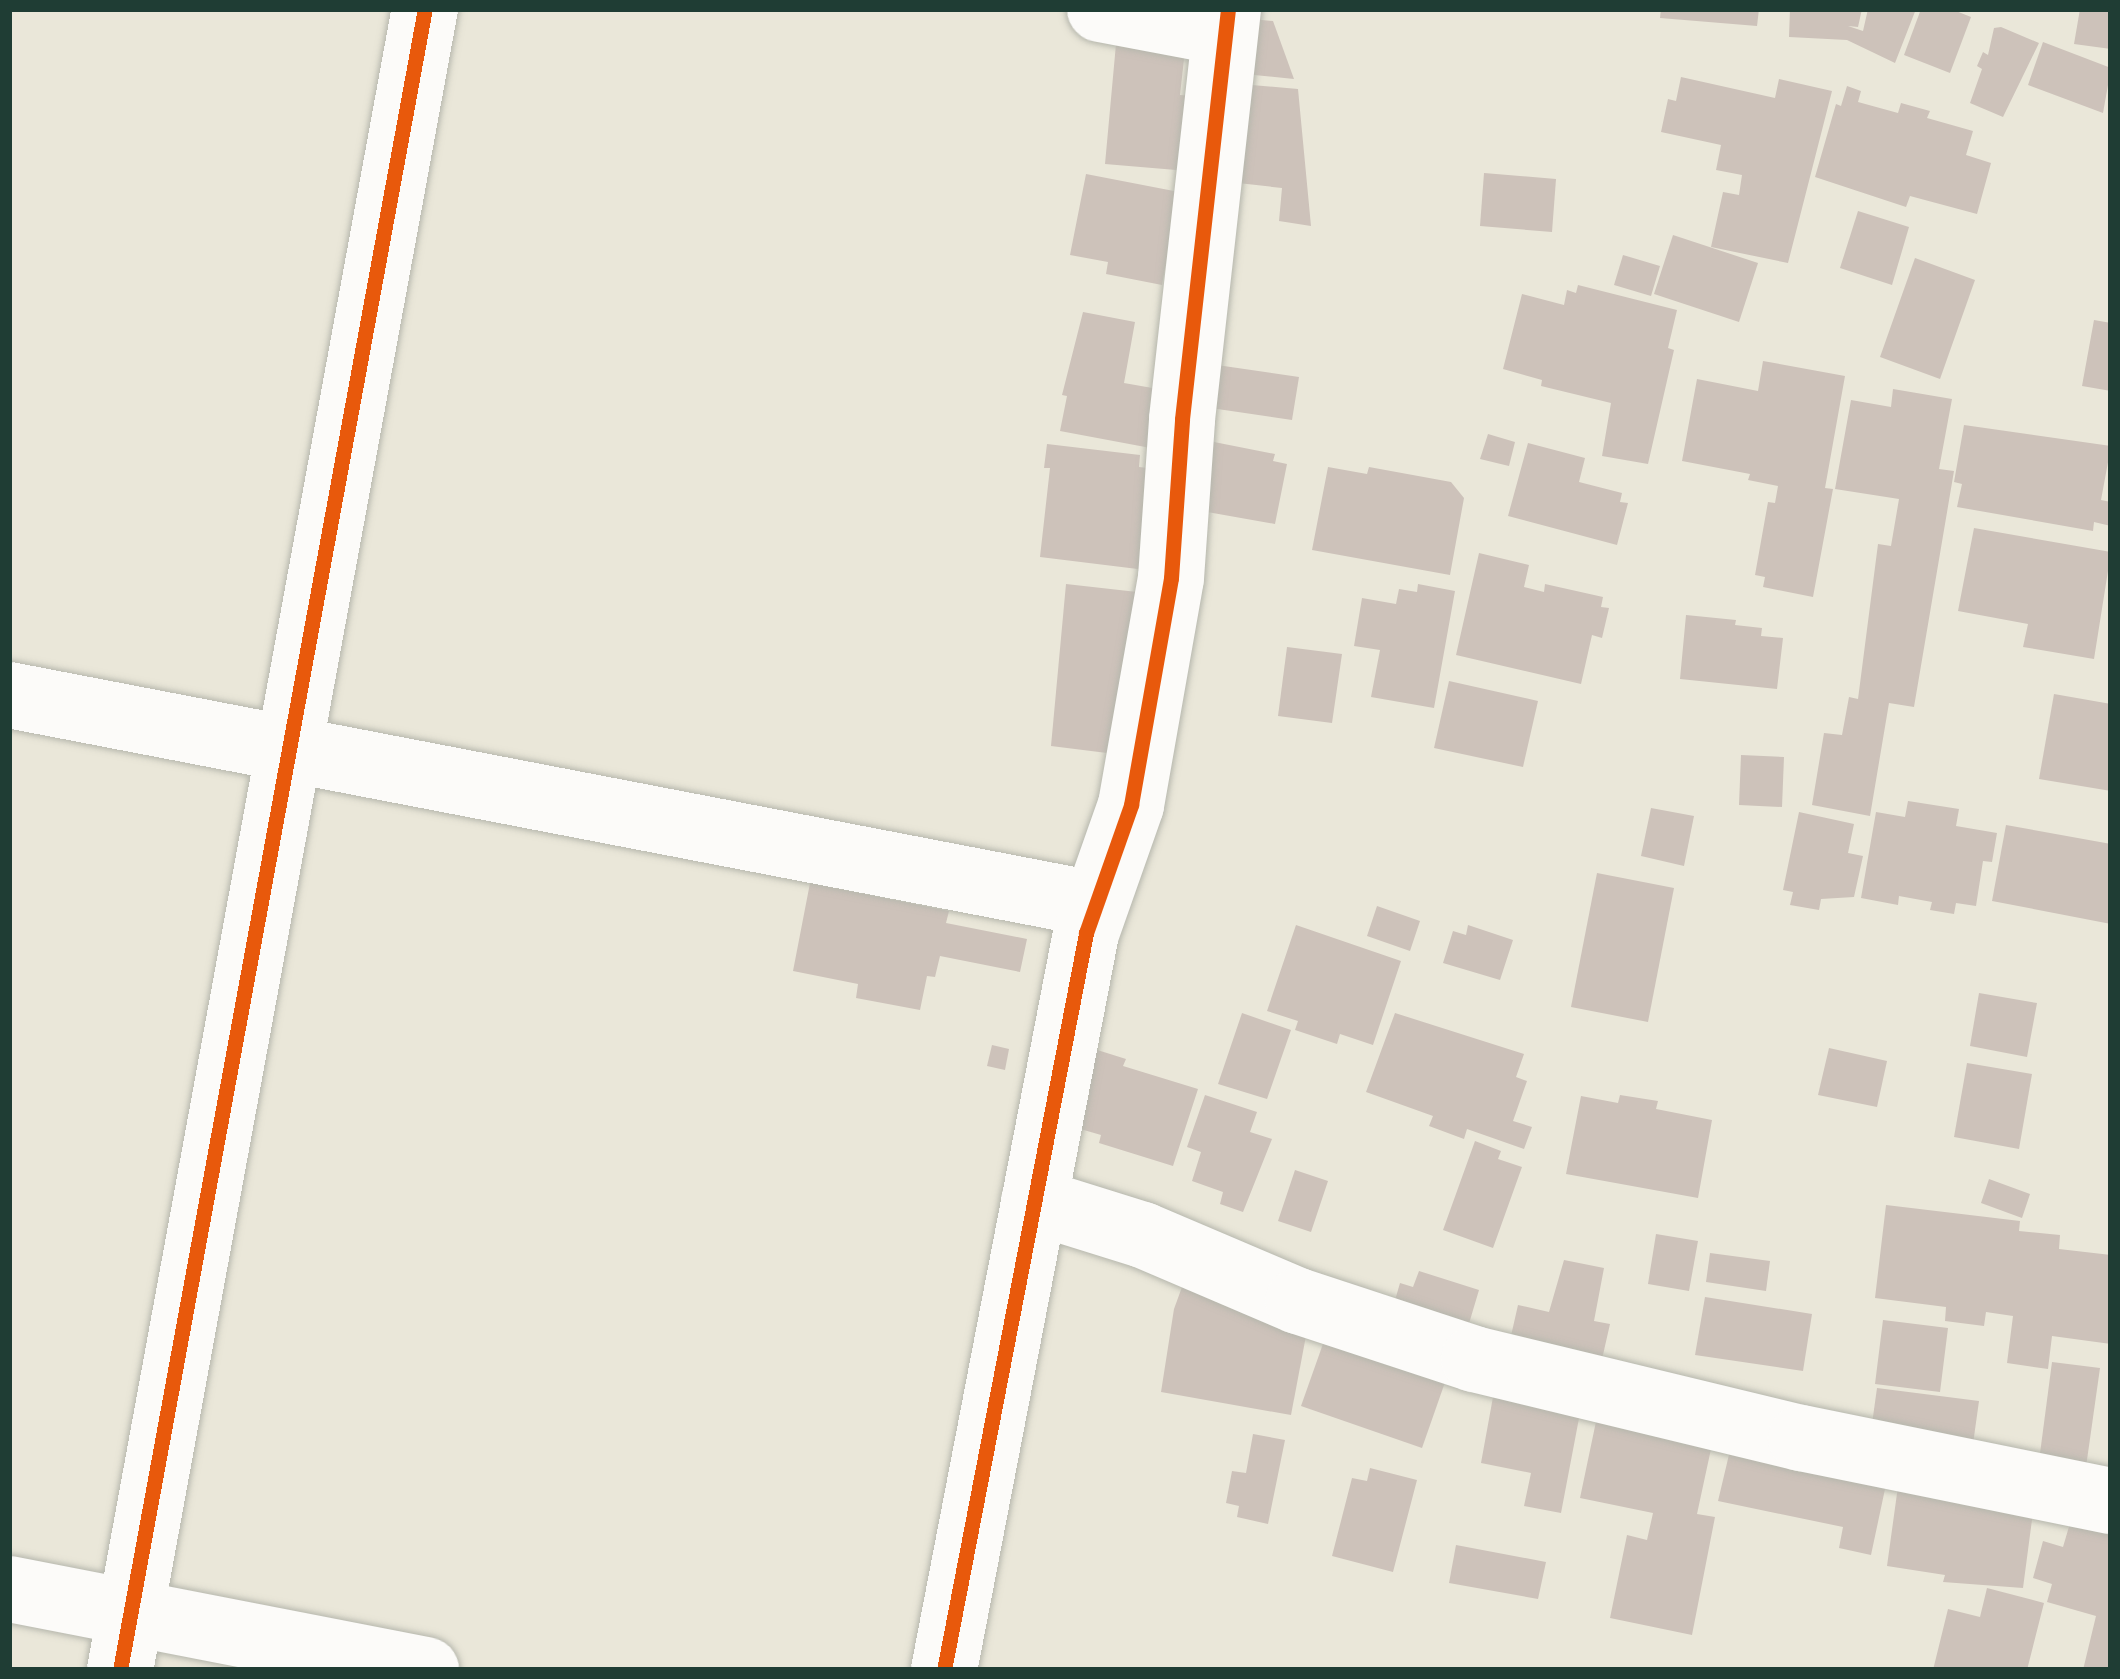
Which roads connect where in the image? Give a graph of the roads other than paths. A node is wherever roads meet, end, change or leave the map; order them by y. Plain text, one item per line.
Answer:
1 (425, 9) edge
2 (1100, 9) edge
3 (1225, 20) edge
4 (9, 695) edge
5 (286, 746) junction
6 (1093, 904) junction
7 (1034, 1201) junction
8 (2111, 1501) edge
9 (9, 1589) edge
10 (126, 1641) edge
11 (426, 1670) edge
12 (944, 1670) edge

1 - 5 street
2 - 3 street
3 - 6 street
4 - 5 street
5 - 6 street
5 - 10 street
6 - 7 street
7 - 8 street
7 - 12 street
9 - 10 street
10 - 11 street

